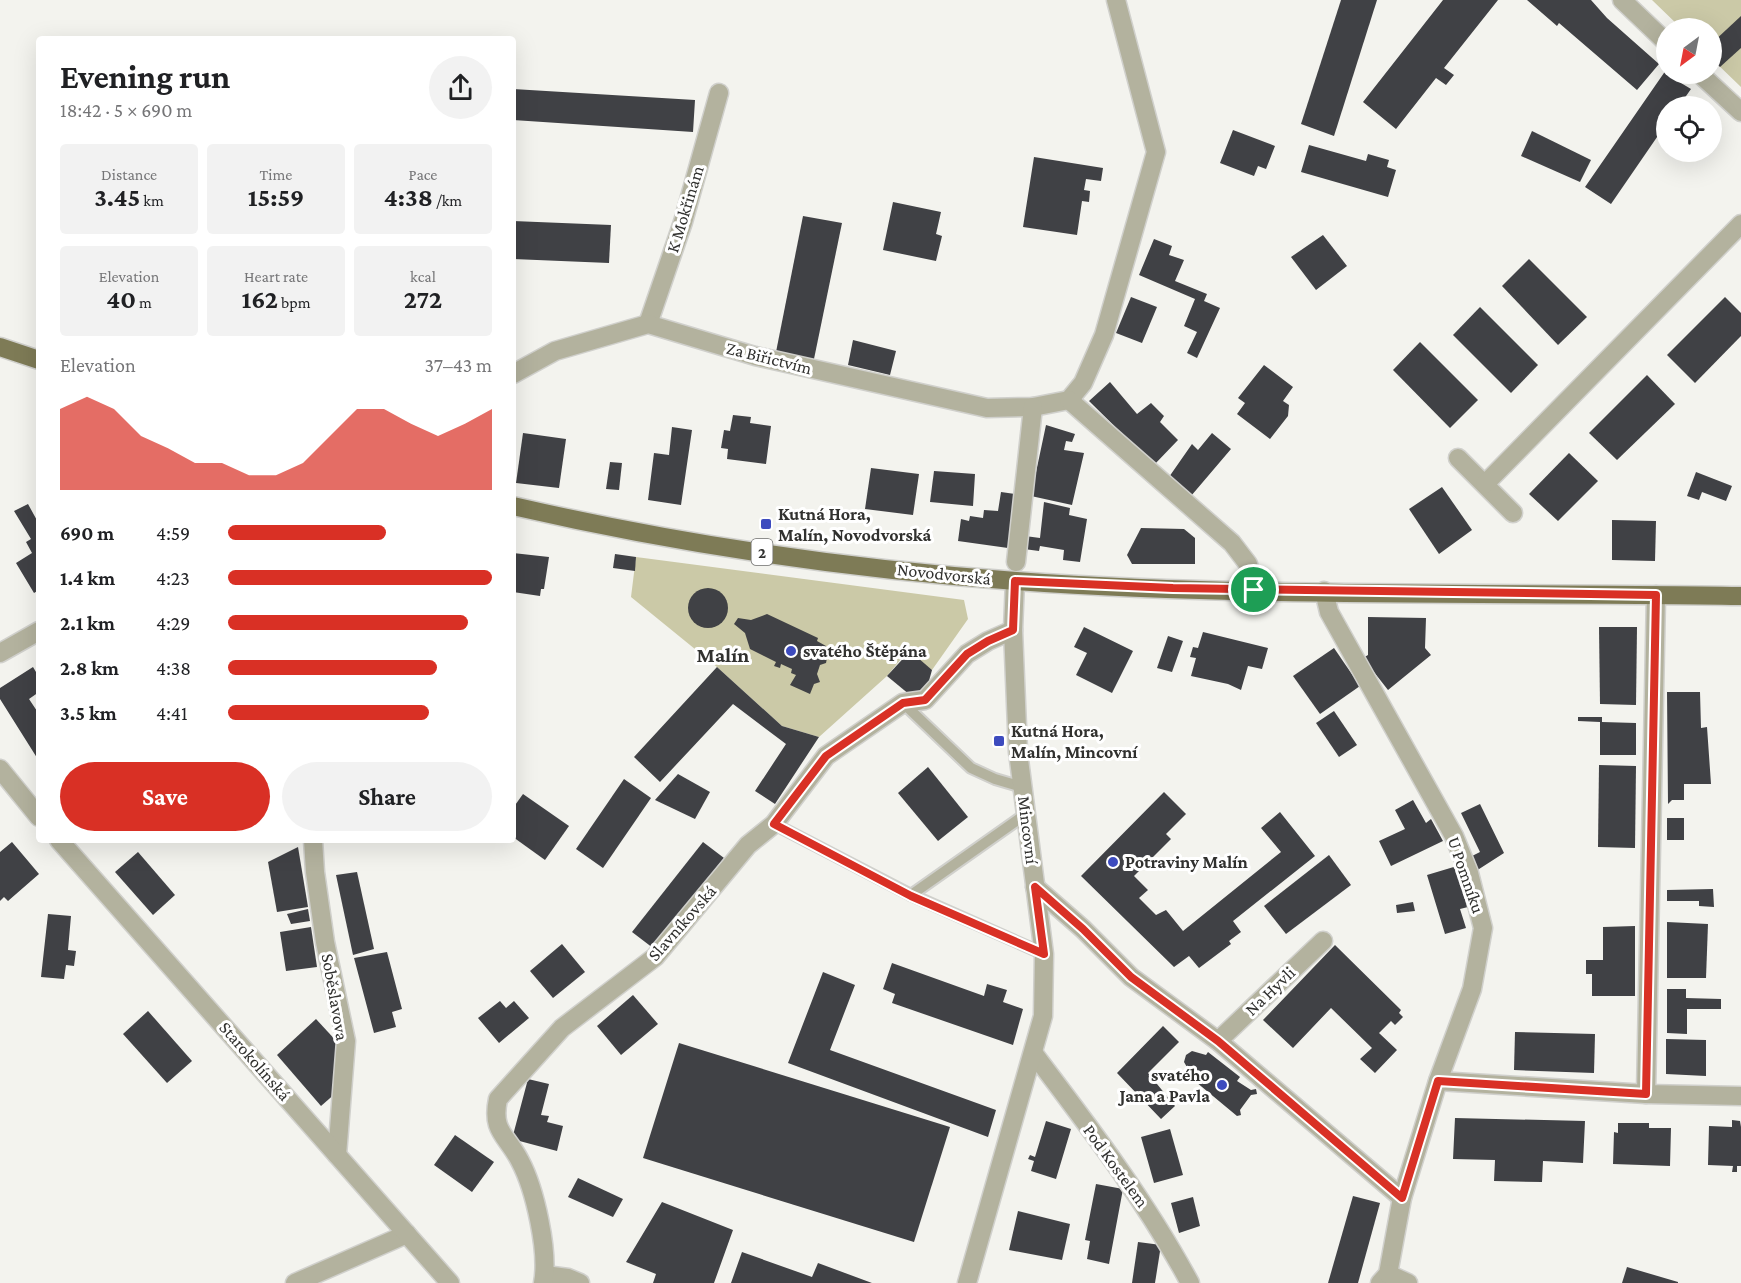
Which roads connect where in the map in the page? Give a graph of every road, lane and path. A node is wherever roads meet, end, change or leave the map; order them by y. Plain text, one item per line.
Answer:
1 (1116, 0) edge
2 (1622, 0) edge
3 (1656, 32) edge
4 (1711, 84) edge
5 (719, 93) dead end
6 (1741, 112) edge
7 (1741, 224) edge
8 (648, 324) junction
9 (0, 347) edge
10 (36, 359) edge
11 (516, 372) edge
12 (1069, 400) junction
13 (1033, 407) junction
14 (1458, 458) dead end
15 (1485, 484) junction
16 (516, 507) edge
17 (1513, 513) dead end
18 (1016, 562) dead end
19 (1015, 581) junction
20 (1254, 590) junction
21 (1324, 591) junction
22 (1656, 595) junction
23 (1741, 596) edge
24 (1013, 630) junction
25 (36, 633) edge
26 (0, 653) edge
27 (903, 703) junction
28 (0, 769) edge
29 (1022, 787) junction
30 (36, 813) edge
31 (1026, 814) junction
32 (774, 824) junction
33 (62, 843) edge
34 (313, 843) edge
35 (1035, 887) junction
36 (911, 896) junction
37 (1323, 941) dead end
38 (1044, 954) junction
39 (1218, 1041) junction
40 (1034, 1054) junction
41 (1438, 1081) junction
42 (1646, 1094) junction
43 (1741, 1096) edge
44 (337, 1155) junction
45 (1402, 1198) junction
46 (407, 1234) junction
47 (544, 1279) edge
48 (1384, 1279) edge
49 (295, 1283) edge
50 (450, 1283) edge
51 (580, 1283) edge
52 (967, 1283) edge
53 (1190, 1283) edge
54 (1408, 1283) edge

1 - 12 street
2 - 3 street
4 - 6 street
5 - 8 street, K Mokřinám
7 - 15 street
8 - 11 street
8 - 13 street, Za Biřictvím
9 - 10 main road
12 - 13 street, Za Biřictvím
12 - 20 street
13 - 18 street
14 - 15 street
15 - 17 street
16 - 19 main road, Novodvorská / 2
19 - 20 main road, Novodvorská / 2
19 - 24 street, Mincovní
20 - 21 main road, Novodvorská / 2
21 - 22 main road, Novodvorská / 2
21 - 41 street, U Pomníku
22 - 23 main road, Novodvorská / 2
22 - 42 street
24 - 27 street, Slavníkovská
24 - 29 street, Mincovní
25 - 26 street
27 - 29 lane
27 - 32 street, Slavníkovská
28 - 30 street
29 - 31 street, Mincovní
31 - 35 street, Mincovní
31 - 36 lane
32 - 36 lane
32 - 47 street, Slavníkovská
33 - 44 street, Starokolínská
34 - 44 street, Soběslavova
35 - 38 street, Mincovní
35 - 39 street
36 - 38 lane
37 - 39 street, Na Hyvli
38 - 40 street, Mincovní
39 - 45 street
40 - 52 street, Mincovní
40 - 53 street, Pod Kostelem
41 - 42 street
41 - 45 street, U Pomníku
42 - 43 street
44 - 46 street, Starokolínská
45 - 48 street, U Pomníku
46 - 49 street
46 - 50 street, Starokolínská
47 - 51 street
48 - 54 street

